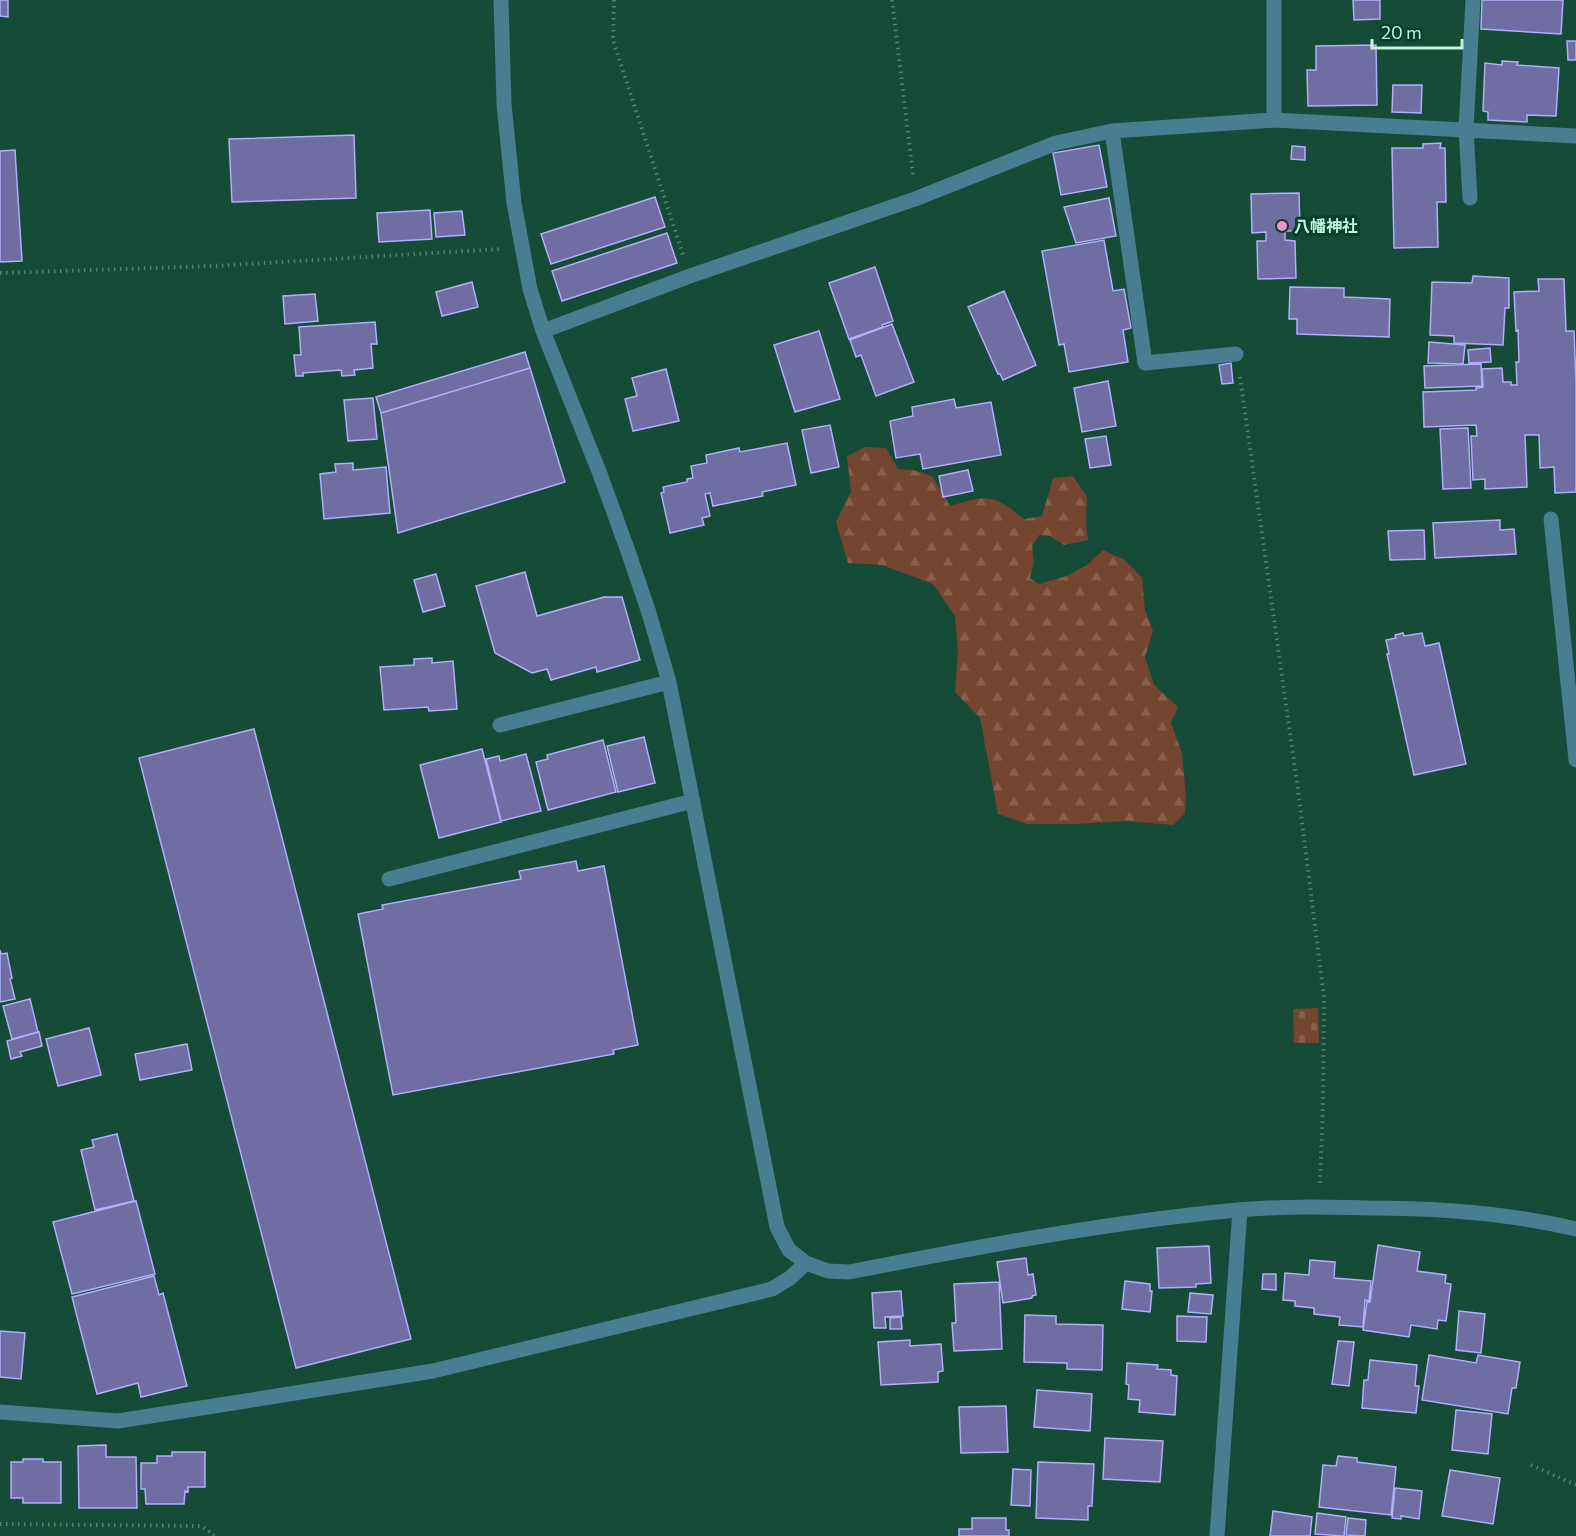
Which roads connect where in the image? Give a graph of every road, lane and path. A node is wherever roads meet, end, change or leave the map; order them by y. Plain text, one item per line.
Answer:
1 (501, 0) edge
2 (614, 0) edge
3 (892, 0) edge
4 (1274, 0) edge
5 (1473, 0) edge
6 (1274, 120) junction
7 (1466, 129) junction
8 (1112, 131) junction
9 (1576, 136) edge
10 (1470, 198) dead end
11 (915, 200) junction
12 (522, 248) junction
13 (0, 273) edge
14 (690, 276) junction
15 (543, 331) junction
16 (1236, 354) joint
17 (1551, 519) dead end
18 (669, 682) junction
19 (500, 725) dead end
20 (1576, 760) edge
21 (693, 801) junction
22 (389, 879) dead end
23 (1320, 1207) junction
24 (1240, 1210) junction
25 (1576, 1229) edge
26 (806, 1263) junction
27 (0, 1412) edge
28 (1531, 1465) dead end
29 (1576, 1485) edge
30 (0, 1524) edge
31 (214, 1536) edge
32 (1217, 1536) edge

1 - 12 street
2 - 14 path
3 - 11 path
4 - 6 street
5 - 7 street
6 - 7 street
6 - 8 street
7 - 9 street
7 - 10 street
8 - 11 street
8 - 16 street
11 - 14 street
12 - 13 path
12 - 15 street
14 - 15 street
15 - 18 street
16 - 23 path
17 - 20 street
18 - 19 street
18 - 21 street
21 - 22 street
21 - 26 street
23 - 24 street
23 - 25 street
24 - 26 street
24 - 32 street
26 - 27 street
28 - 29 path
30 - 31 path

